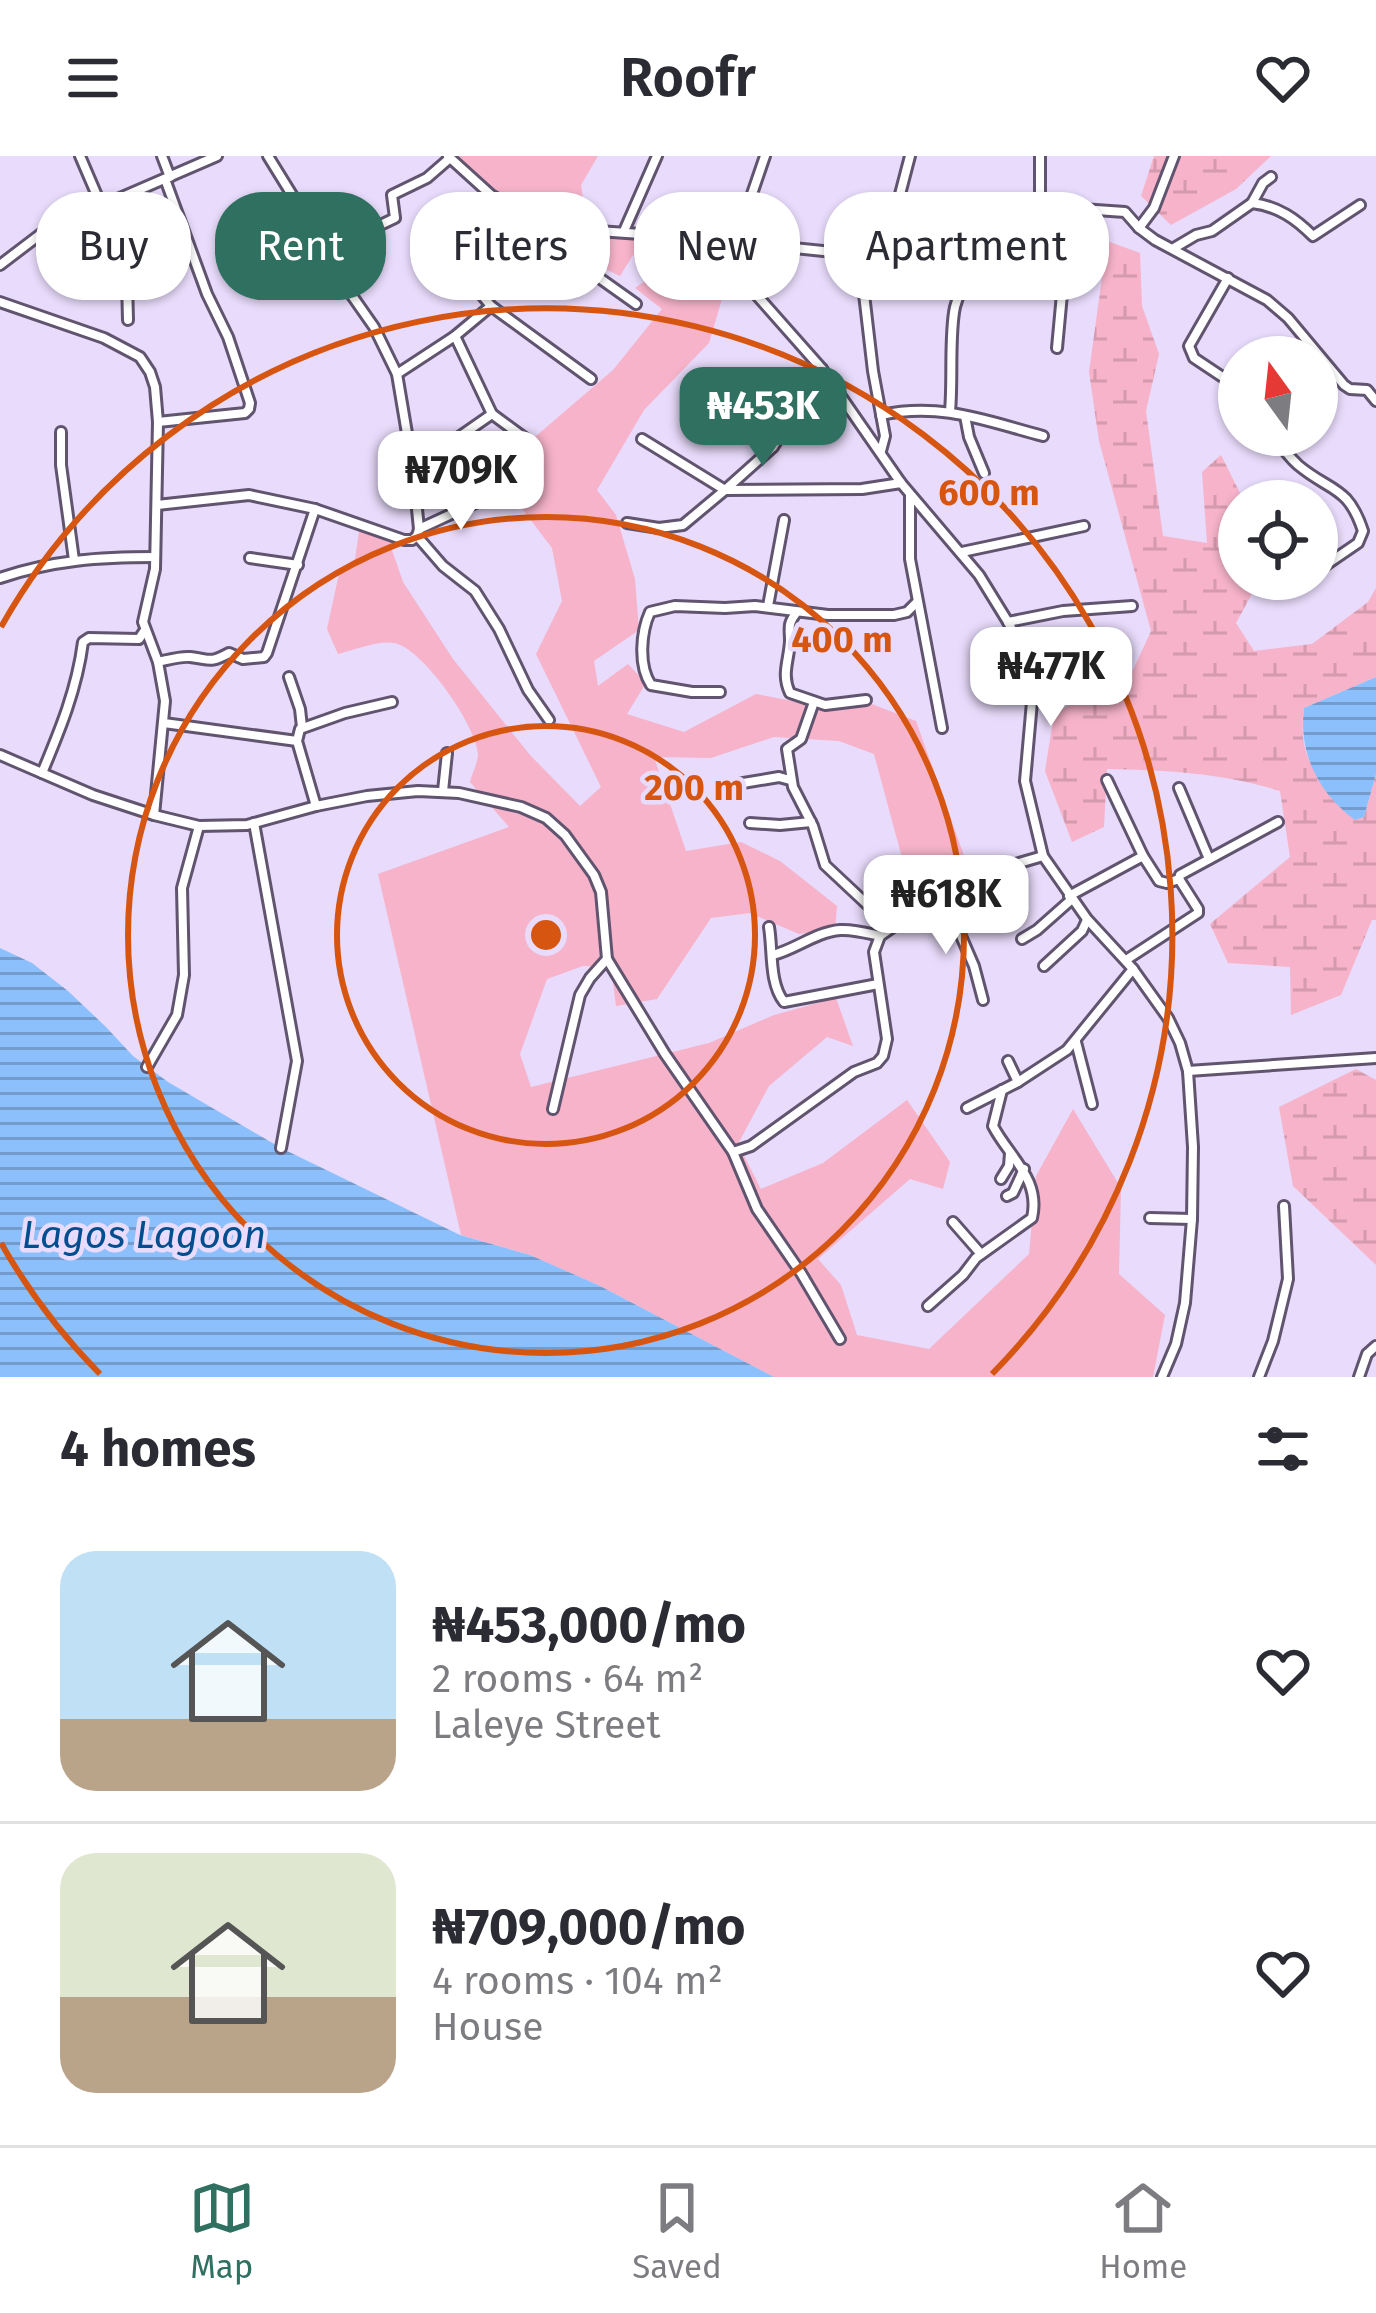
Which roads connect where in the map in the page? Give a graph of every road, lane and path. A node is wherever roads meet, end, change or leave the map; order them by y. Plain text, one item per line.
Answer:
1 (80, 156) edge
2 (162, 156) edge
3 (217, 156) edge
4 (268, 156) edge
5 (657, 156) edge
6 (765, 156) edge
7 (910, 156) edge
8 (1040, 156) edge
9 (1174, 156) edge
10 (449, 157) edge
11 (1271, 177) dead end
12 (168, 178) junction
13 (95, 192) edge
14 (133, 192) edge
15 (290, 192) edge
16 (488, 192) edge
17 (754, 192) edge
18 (901, 192) edge
19 (1040, 192) edge
20 (1252, 202) junction
21 (1360, 206) dead end
22 (1109, 210) edge
23 (386, 223) edge
24 (1139, 228) junction
25 (610, 230) edge
26 (624, 231) junction
27 (634, 232) edge
28 (36, 238) edge
29 (1173, 249) junction
30 (0, 265) edge
31 (1228, 278) junction
32 (610, 285) edge
33 (127, 300) edge
34 (356, 300) edge
35 (486, 300) edge
36 (762, 300) edge
37 (865, 300) edge
38 (959, 300) edge
39 (1061, 300) edge
40 (0, 302) edge
41 (636, 304) dead end
42 (491, 306) junction
43 (128, 320) dead end
44 (455, 335) junction
45 (1057, 348) dead end
46 (822, 369) junction
47 (397, 374) junction
48 (1218, 374) edge
49 (706, 376) dead end
50 (591, 379) dead end
51 (1376, 401) edge
52 (950, 411) junction
53 (491, 414) junction
54 (881, 415) junction
55 (965, 416) junction
56 (158, 422) junction
57 (783, 428) junction
58 (62, 431) dead end
59 (1043, 436) dead end
60 (526, 439) dead end
61 (643, 439) dead end
62 (881, 452) junction
63 (1291, 456) edge
64 (413, 469) junction
65 (984, 473) dead end
66 (1322, 480) edge
67 (901, 483) junction
68 (725, 490) junction
69 (1338, 490) edge
70 (910, 494) junction
71 (486, 498) dead end
72 (157, 505) junction
73 (315, 509) junction
74 (784, 520) dead end
75 (627, 523) dead end
76 (1084, 526) dead end
77 (418, 532) junction
78 (962, 552) junction
79 (155, 557) junction
80 (1338, 557) edge
81 (250, 558) dead end
82 (74, 560) junction
83 (298, 565) junction
84 (0, 578) edge
85 (917, 602) junction
86 (768, 606) junction
87 (1132, 606) dead end
88 (798, 611) junction
89 (1008, 622) junction
90 (145, 630) junction
91 (158, 662) junction
92 (289, 677) dead end
93 (720, 692) dead end
94 (866, 700) dead end
95 (392, 701) dead end
96 (814, 702) junction
97 (549, 720) dead end
98 (164, 723) junction
99 (302, 727) junction
100 (942, 728) dead end
101 (297, 741) junction
102 (447, 753) dead end
103 (0, 755) edge
104 (42, 773) junction
105 (1107, 780) dead end
106 (791, 781) junction
107 (725, 786) dead end
108 (1179, 788) dead end
109 (443, 791) junction
110 (316, 806) junction
111 (154, 815) junction
112 (811, 822) junction
113 (1278, 822) dead end
114 (254, 823) junction
115 (751, 823) dead end
116 (199, 826) junction
117 (1043, 856) junction
118 (1143, 856) junction
119 (1209, 859) junction
120 (1179, 879) junction
121 (942, 892) junction
122 (1070, 898) junction
123 (1087, 919) junction
124 (769, 927) dead end
125 (884, 933) junction
126 (1022, 939) dead end
127 (773, 955) junction
128 (607, 959) junction
129 (1126, 960) junction
130 (1044, 966) dead end
131 (1133, 969) junction
132 (878, 984) junction
133 (983, 1000) dead end
134 (1076, 1042) junction
135 (1376, 1058) edge
136 (1008, 1061) dead end
137 (147, 1067) dead end
138 (1188, 1071) junction
139 (1018, 1082) junction
140 (1002, 1090) junction
141 (1092, 1104) dead end
142 (553, 1108) dead end
143 (967, 1108) dead end
144 (281, 1148) dead end
145 (1010, 1151) junction
146 (733, 1152) junction
147 (1024, 1168) junction
148 (1001, 1179) dead end
149 (1007, 1196) dead end
150 (1284, 1206) dead end
151 (1150, 1218) dead end
152 (1192, 1219) junction
153 (953, 1222) dead end
154 (981, 1254) junction
155 (928, 1306) dead end
156 (840, 1340) dead end
157 (1376, 1346) edge
158 (1162, 1377) edge
159 (1259, 1377) edge
160 (1359, 1377) edge

1 - 13 street
2 - 12 street
3 - 12 street
4 - 15 street
5 - 26 street
6 - 17 street
7 - 18 street
8 - 19 street
9 - 24 street
10 - 16 street
10 - 23 street
11 - 20 street
12 - 14 street
12 - 56 street
20 - 21 street
20 - 29 street
22 - 24 street
24 - 29 street
25 - 26 street
26 - 27 street
28 - 30 street
29 - 31 street
31 - 48 street
31 - 51 street
32 - 41 street
33 - 43 street
34 - 47 street
35 - 42 street
36 - 46 street
37 - 54 street
38 - 52 street
39 - 45 street
40 - 56 street
42 - 44 street
42 - 50 street
44 - 47 street
44 - 53 street
46 - 57 street
46 - 62 street
47 - 64 street
49 - 57 street
52 - 54 street
52 - 55 street
53 - 60 street
53 - 64 street
54 - 62 street
55 - 59 street
55 - 65 street
56 - 72 street
57 - 68 street
58 - 82 street
61 - 68 street
62 - 67 street
63 - 66 street
64 - 77 street
67 - 68 street
67 - 70 street
68 - 75 street
69 - 80 street
70 - 78 street
70 - 85 street
71 - 77 street
72 - 73 street
72 - 79 street
73 - 77 street
73 - 83 street
74 - 86 street
76 - 78 street
77 - 97 street
78 - 89 street
79 - 82 street
79 - 90 street
81 - 83 street
82 - 84 street
83 - 91 street
85 - 88 street
85 - 100 street
86 - 88 street
86 - 93 street
87 - 89 street
88 - 96 street
89 - 117 street
90 - 91 street
90 - 104 street
91 - 98 street
92 - 99 street
94 - 96 street
95 - 99 street
96 - 106 street
98 - 101 street
98 - 111 street
99 - 101 street
101 - 110 street
102 - 109 street
103 - 104 street
104 - 111 street
105 - 118 street
106 - 107 street
106 - 112 street
108 - 119 street
109 - 110 street
109 - 128 street
110 - 114 street
111 - 116 street
112 - 115 street
112 - 125 street
113 - 119 street
114 - 116 street
114 - 144 street
116 - 137 street
117 - 121 street
117 - 122 street
118 - 120 street
118 - 122 street
119 - 120 street
120 - 129 street
121 - 125 street
121 - 133 street
122 - 123 street
122 - 126 street
123 - 129 street
123 - 130 street
124 - 127 street
125 - 127 street
125 - 132 street
127 - 132 street
128 - 142 street
128 - 146 street
129 - 131 street
131 - 134 street
131 - 138 street
132 - 146 street
134 - 139 street
134 - 141 street
135 - 138 street
136 - 139 street
138 - 152 street
139 - 140 street
140 - 143 street
140 - 145 street
145 - 147 street
145 - 148 street
146 - 156 street
147 - 149 street
147 - 154 street
150 - 159 street
151 - 152 street
152 - 158 street
153 - 154 street
154 - 155 street
157 - 160 street

